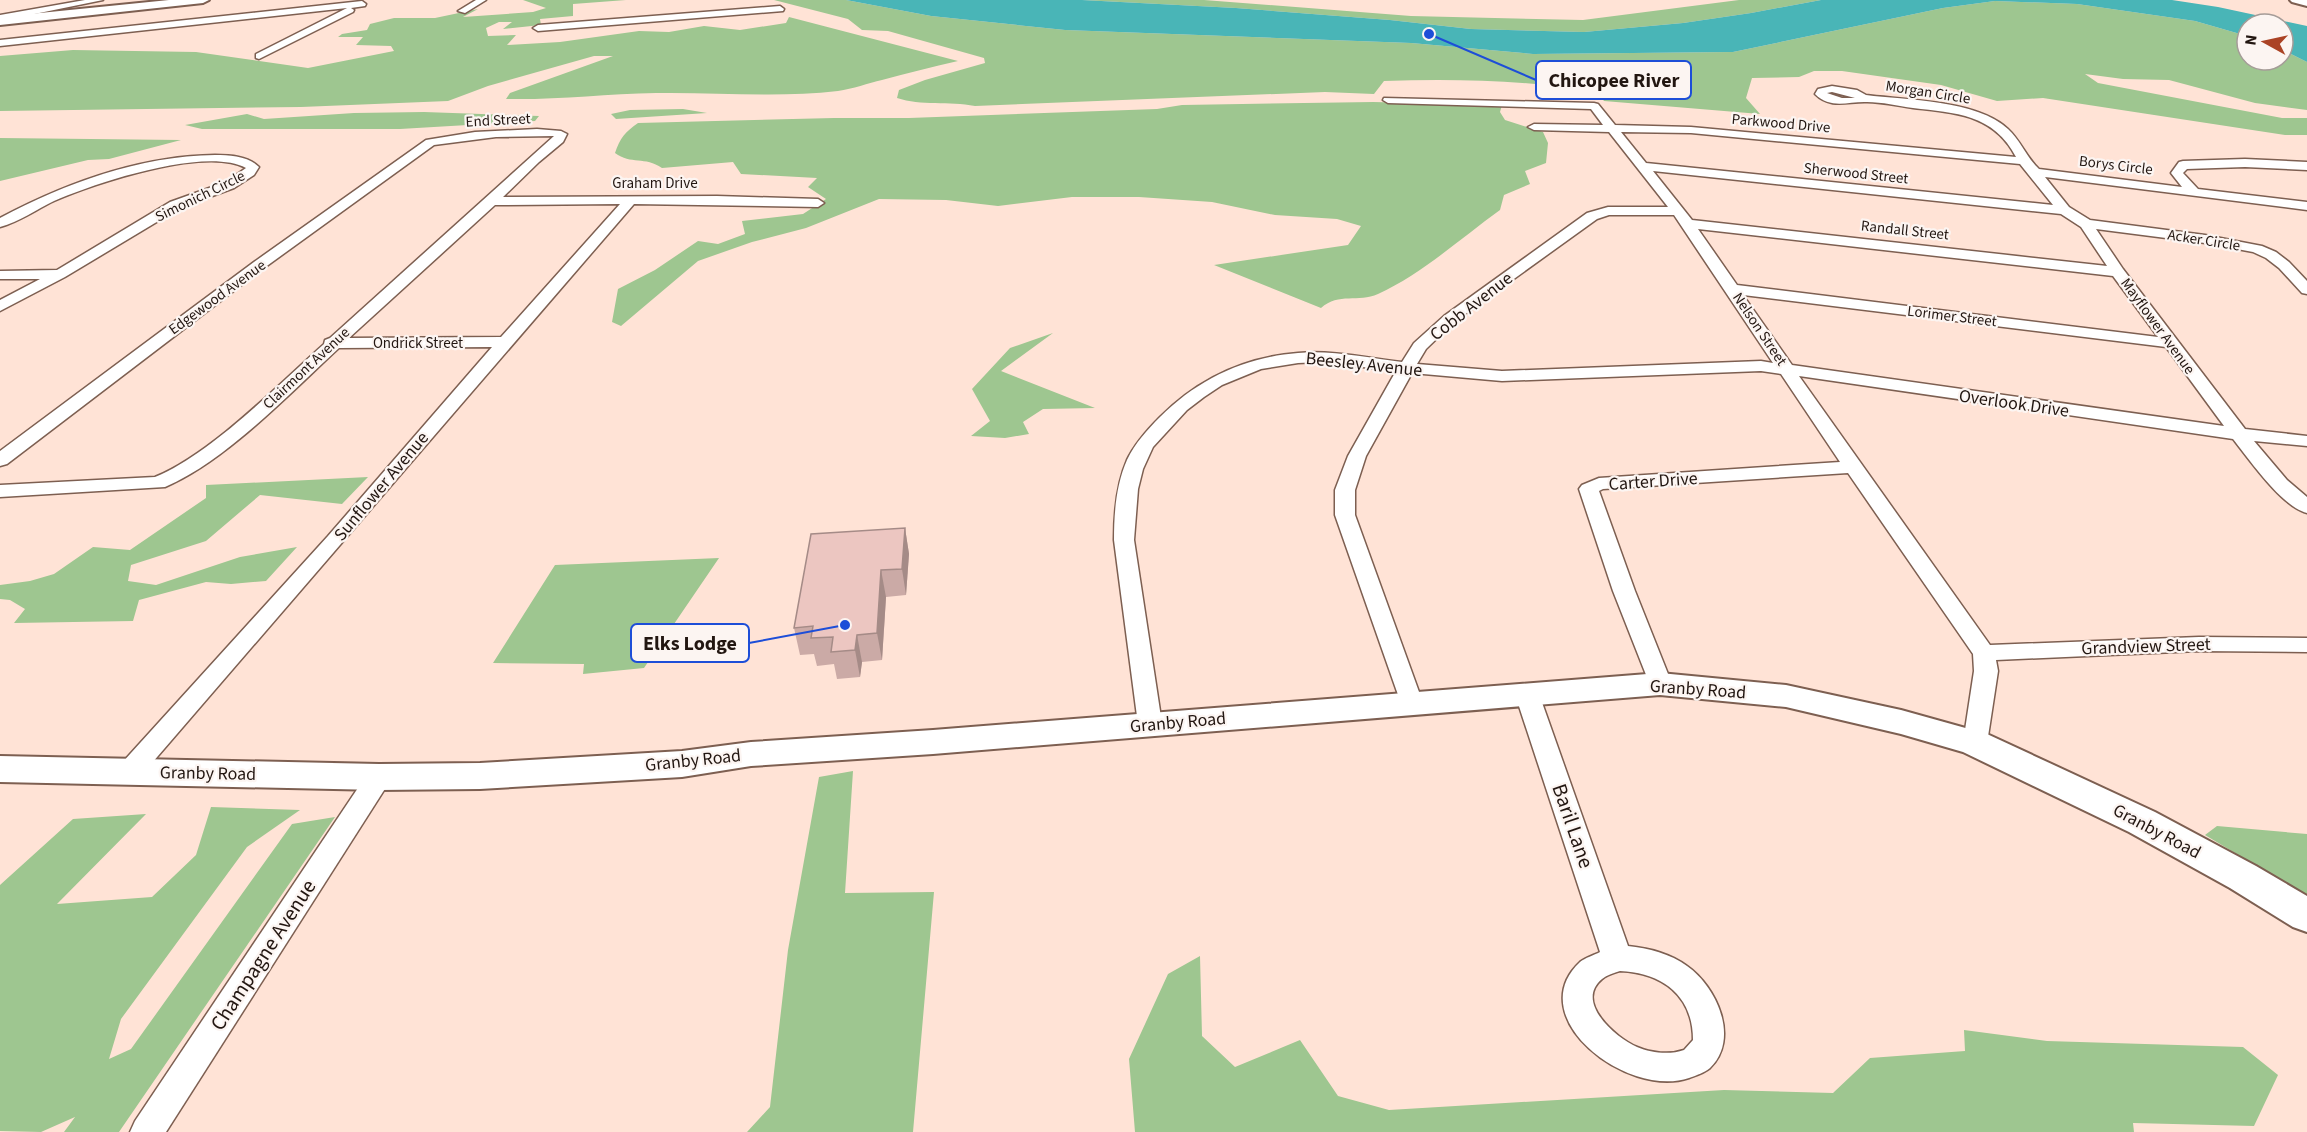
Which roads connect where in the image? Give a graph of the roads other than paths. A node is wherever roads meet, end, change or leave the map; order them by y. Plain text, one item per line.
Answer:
1 (99, 0) edge
2 (203, 0) edge
3 (284, 0) edge
4 (483, 0) edge
5 (2296, 0) edge
6 (366, 2) edge
7 (2307, 3) edge
8 (16, 5) dead end
9 (693, 5) dead end
10 (54, 8) junction
11 (780, 9) dead end
12 (462, 11) dead end
13 (285, 12) junction
14 (702, 15) junction
15 (0, 20) edge
16 (538, 28) dead end
17 (0, 43) edge
18 (259, 56) dead end
19 (1863, 98) dead end
20 (1388, 100) dead end
21 (1534, 126) dead end
22 (1611, 128) junction
23 (561, 134) joint
24 (437, 140) joint
25 (2014, 142) joint
26 (2024, 161) junction
27 (2307, 166) edge
28 (1645, 167) junction
29 (2035, 172) junction
30 (2193, 191) junction
31 (631, 200) junction
32 (492, 201) junction
33 (818, 203) dead end
34 (2307, 206) edge
35 (2064, 210) junction
36 (1682, 217) junction
37 (0, 223) edge
38 (2086, 224) junction
39 (2118, 272) junction
40 (60, 274) junction
41 (0, 275) edge
42 (1733, 289) junction
43 (2307, 290) edge
44 (0, 306) edge
45 (505, 342) junction
46 (332, 343) junction
47 (2170, 343) junction
48 (1407, 369) junction
49 (1789, 372) junction
50 (2239, 434) junction
51 (2307, 441) edge
52 (0, 460) edge
53 (1853, 467) junction
54 (0, 491) edge
55 (2307, 507) edge
56 (2307, 645) edge
57 (1984, 653) junction
58 (1660, 684) junction
59 (1527, 694) junction
60 (1411, 703) junction
61 (1150, 724) junction
62 (1975, 743) junction
63 (0, 769) edge
64 (130, 771) junction
65 (379, 777) junction
66 (2307, 916) edge
67 (1617, 958) dead end
68 (147, 1132) edge

1 - 10 street
2 - 15 main road
3 - 13 street
4 - 12 street
5 - 7 main road
6 - 13 street
6 - 18 street
8 - 10 street
9 - 14 street
10 - 15 street
11 - 14 street
13 - 17 street
14 - 16 street
19 - 25 street, Morgan Circle
20 - 22 street, Nelson Street
21 - 22 street, Parkwood Drive
22 - 26 street, Parkwood Drive
22 - 28 street, Nelson Street
23 - 24 street, End Street
23 - 32 street, Clairmont Avenue
24 - 52 street, Edgewood Avenue
25 - 26 street, Mayflower Avenue
26 - 29 street, Mayflower Avenue
27 - 30 street, Borys Circle
28 - 35 street, Sherwood Street
28 - 36 street, Nelson Street
29 - 30 street, Borys Circle
29 - 35 street, Mayflower Avenue
30 - 34 street, Borys Circle
31 - 32 street, Graham Drive
31 - 33 street, Graham Drive
31 - 45 street, Sunflower Avenue
32 - 46 street, Clairmont Avenue
35 - 38 street, Mayflower Avenue
36 - 39 street, Randall Street
36 - 42 street, Nelson Street
36 - 48 street, Cobb Avenue
37 - 40 street, Simonich Circle
38 - 39 street, Mayflower Avenue
38 - 43 street, Acker Circle
39 - 47 street, Mayflower Avenue
40 - 41 street, Simonich Circle
40 - 44 street
42 - 47 street, Lorimer Street
42 - 49 street, Nelson Street
45 - 46 street, Ondrick Street
45 - 64 street, Sunflower Avenue
46 - 54 street, Clairmont Avenue
47 - 50 street, Mayflower Avenue
48 - 49 street, Beesley Avenue
48 - 60 street, Cobb Avenue
48 - 61 street, Beesley Avenue
49 - 50 street, Overlook Drive
49 - 53 street, Nelson Street
50 - 51 street
50 - 55 street, Mayflower Avenue
53 - 57 street, Nelson Street
53 - 58 street, Carter Drive
56 - 57 street, Grandview Street
57 - 62 street
58 - 59 main road, Granby Road
58 - 62 main road, Granby Road
59 - 60 main road, Granby Road
59 - 67 street, Baril Lane
60 - 61 main road, Granby Road
61 - 65 main road, Granby Road
62 - 66 main road, Granby Road
63 - 64 main road, Granby Road
64 - 65 main road, Granby Road
65 - 68 street, Champagne Avenue

